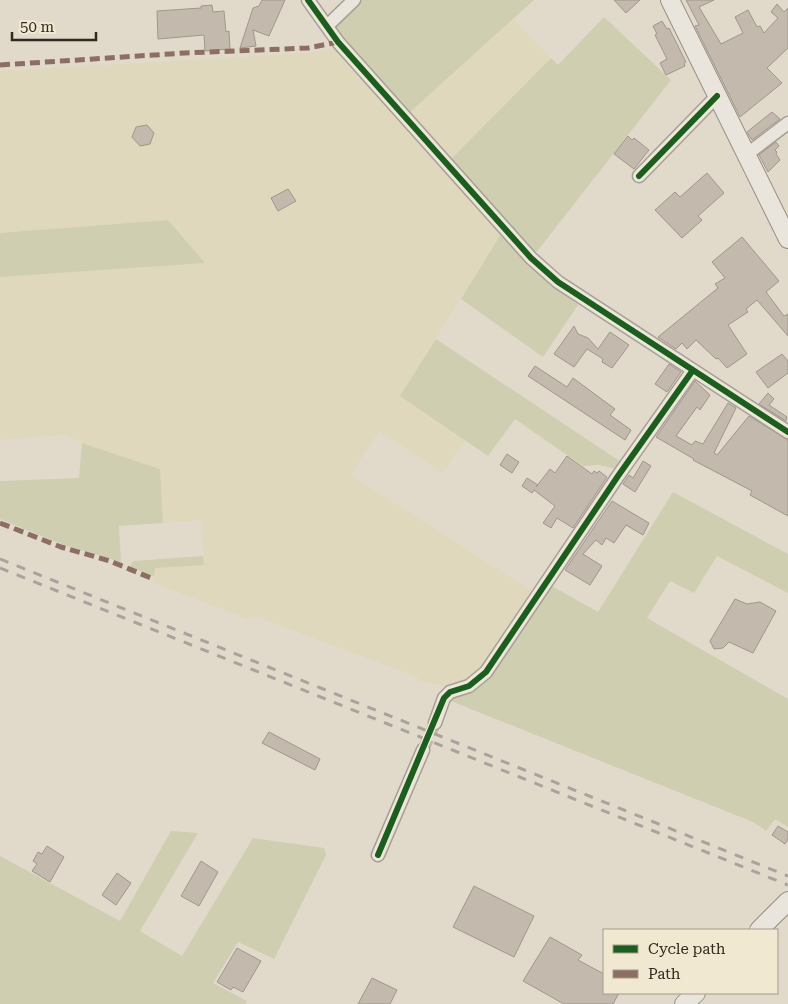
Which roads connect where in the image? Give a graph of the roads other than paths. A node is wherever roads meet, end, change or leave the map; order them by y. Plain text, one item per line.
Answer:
1 (308, 0) edge
2 (354, 0) edge
3 (670, 0) edge
4 (327, 26) junction
5 (717, 96) junction
6 (788, 123) edge
7 (746, 155) junction
8 (639, 176) dead end
9 (788, 239) edge
10 (693, 370) junction
11 (788, 432) edge
12 (435, 723) tunnel mouth
13 (423, 750) tunnel mouth
14 (378, 855) dead end
15 (788, 901) edge
16 (760, 929) edge
17 (695, 994) edge
18 (684, 1004) edge

1 - 4 street
2 - 4 street
3 - 5 main road
4 - 10 street
5 - 7 main road
5 - 8 street
6 - 7 street
7 - 9 main road
10 - 11 street
10 - 12 street
13 - 14 street
15 - 16 main road
17 - 18 main road

